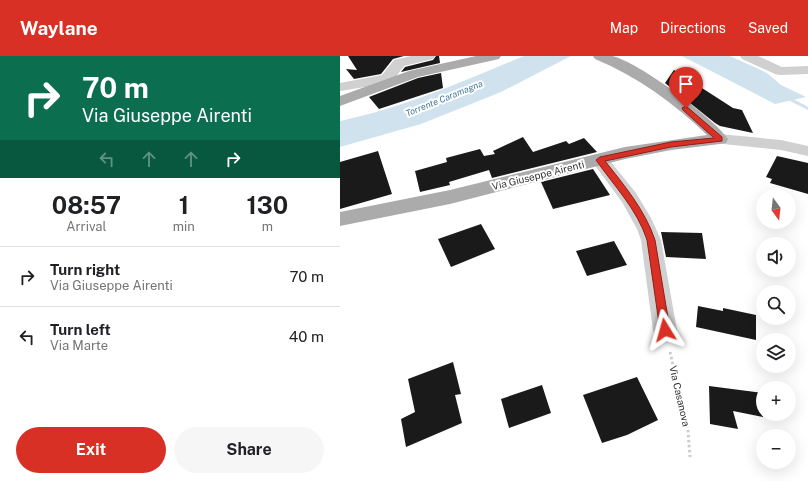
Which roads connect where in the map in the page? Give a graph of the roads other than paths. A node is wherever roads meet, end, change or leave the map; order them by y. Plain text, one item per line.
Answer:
1 (428, 56) edge
2 (494, 56) edge
3 (600, 56) edge
4 (747, 56) edge
5 (808, 70) edge
6 (389, 81) junction
7 (340, 87) edge
8 (340, 101) edge
9 (720, 139) junction
10 (808, 151) edge
11 (600, 160) junction
12 (340, 219) edge
13 (665, 330) road end

1 - 6 street
2 - 6 main road
3 - 9 main road
4 - 5 street
6 - 7 street
6 - 8 main road
9 - 10 street, Via Giuseppe Airenti
9 - 11 main road, Via Giuseppe Airenti
11 - 12 main road, Via Giuseppe Airenti
11 - 13 street

